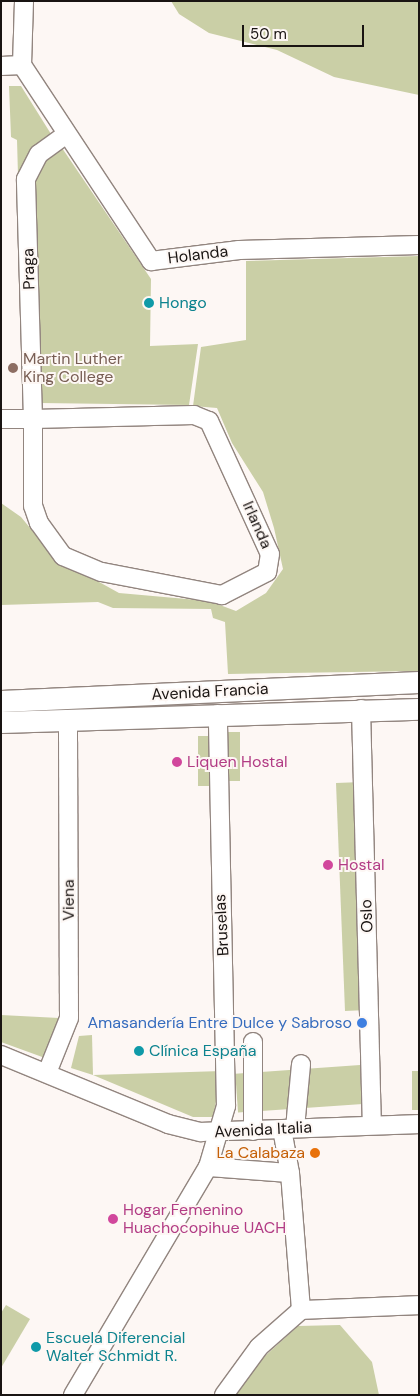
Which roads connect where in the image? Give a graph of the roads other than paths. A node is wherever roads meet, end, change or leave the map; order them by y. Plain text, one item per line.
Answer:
1 (24, 1) edge
2 (22, 65) junction
3 (1, 66) edge
4 (65, 135) junction
5 (419, 245) edge
6 (1, 419) edge
7 (33, 419) junction
8 (419, 682) edge
9 (1, 701) edge
10 (361, 709) junction
11 (419, 709) edge
12 (218, 714) junction
13 (68, 721) junction
14 (1, 722) edge
15 (253, 1042) dead end
16 (1, 1055) edge
17 (301, 1064) dead end
18 (47, 1073) junction
19 (372, 1123) junction
20 (419, 1124) edge
21 (288, 1129) junction
22 (253, 1131) junction
23 (216, 1134) junction
24 (208, 1167) junction
25 (290, 1173) junction
26 (419, 1305) edge
27 (301, 1310) junction
28 (73, 1395) edge
29 (224, 1395) edge

1 - 2 street
2 - 3 street
2 - 4 street, Holanda
4 - 5 street, Holanda
4 - 7 street, Praga
6 - 7 street, Irlanda
7 - 7 street, Irlanda
8 - 9 main road, Avenida Francia
10 - 11 main road, Avenida Francia
10 - 12 main road, Avenida Francia
10 - 19 street, Oslo
12 - 13 main road, Avenida Francia
12 - 23 street, Bruselas
13 - 14 main road, Avenida Francia
13 - 18 street, Viena
15 - 22 street
16 - 18 street, Avenida Italia
17 - 21 street
18 - 23 street, Avenida Italia
19 - 20 street, Avenida Italia
19 - 21 street, Avenida Italia
21 - 22 street, Avenida Italia
21 - 25 street
22 - 23 street, Avenida Italia
23 - 24 street, Bruselas
24 - 25 street
24 - 28 street, Bruselas
25 - 27 street
26 - 27 street
27 - 29 street

